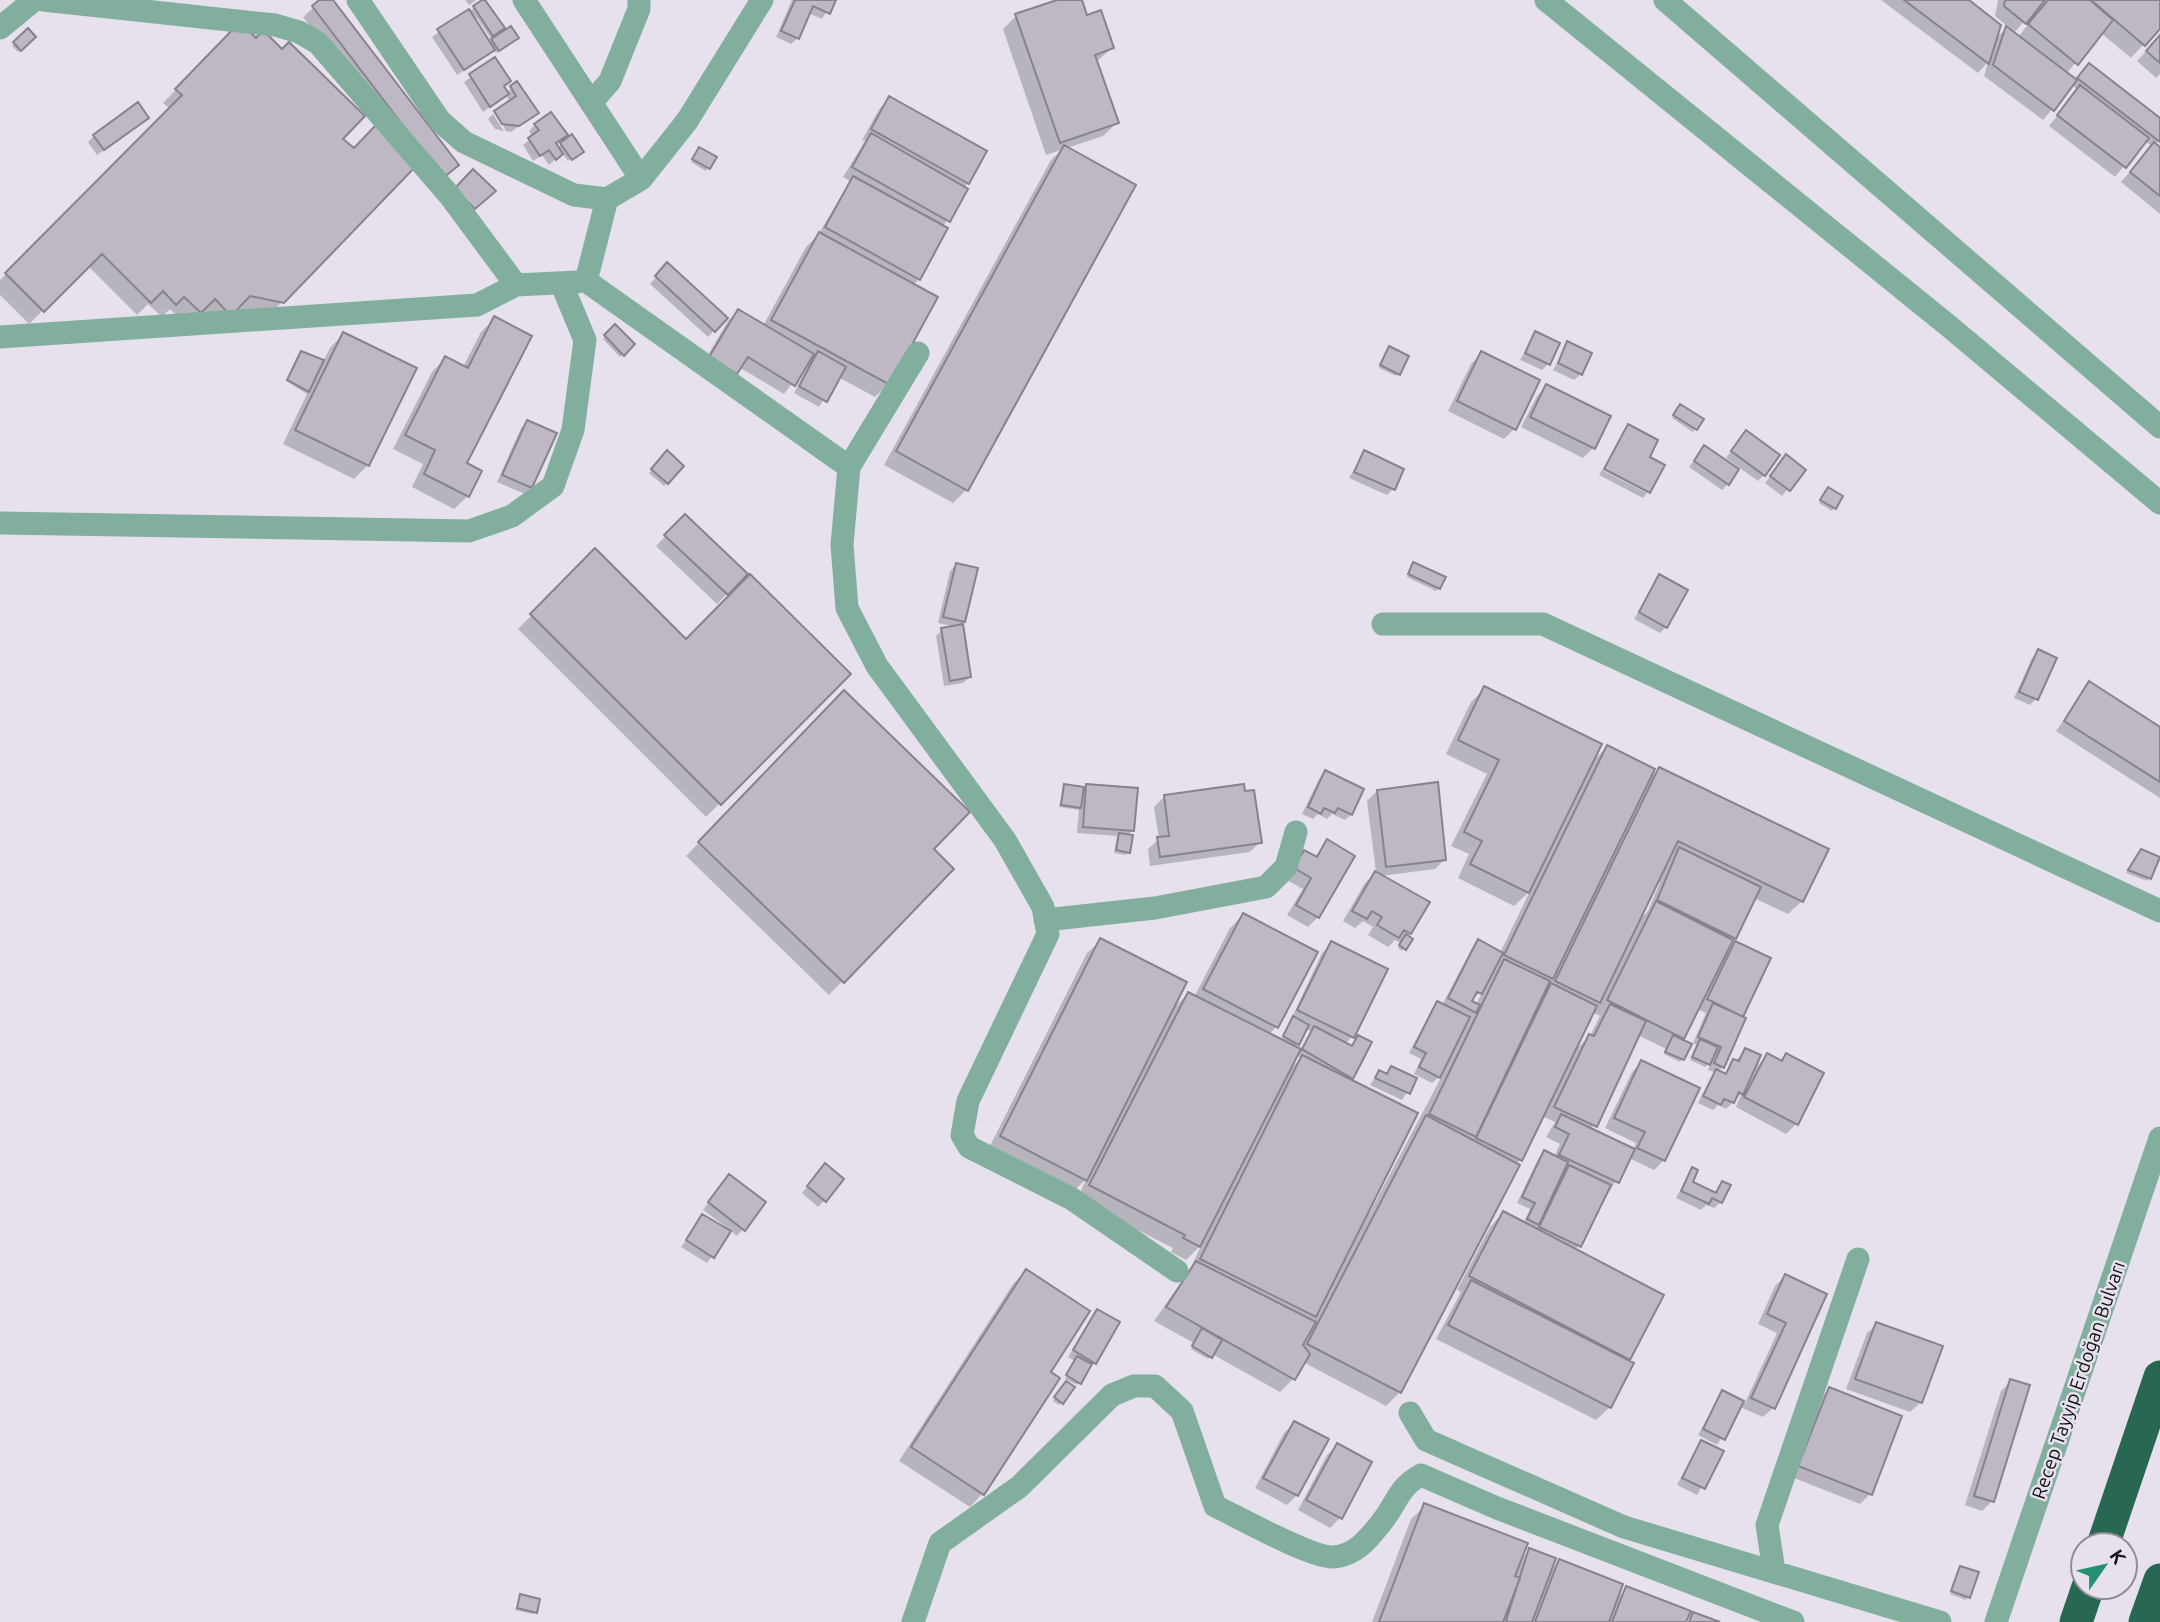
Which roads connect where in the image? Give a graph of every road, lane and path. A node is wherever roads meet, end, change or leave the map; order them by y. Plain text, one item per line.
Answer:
1 (34, 0) edge
2 (43, 0) edge
3 (358, 0) edge
4 (524, 0) edge
5 (639, 0) edge
6 (762, 0) edge
7 (1546, 0) edge
8 (1665, 0) edge
9 (0, 28) edge
10 (591, 103) junction
11 (641, 179) junction
12 (607, 199) junction
13 (586, 281) junction
14 (516, 285) junction
15 (562, 285) junction
16 (0, 337) edge
17 (919, 353) dead end
18 (2160, 426) edge
19 (849, 467) junction
20 (2160, 503) edge
21 (0, 523) edge
22 (1383, 624) dead end
23 (1296, 832) dead end
24 (2160, 911) edge
25 (1045, 920) junction
26 (2160, 1138) edge
27 (1858, 1259) dead end
28 (1177, 1271) dead end
29 (2160, 1377) edge
30 (1409, 1412) dead end
31 (2107, 1531) edge
32 (1774, 1571) junction
33 (2160, 1580) edge
34 (2083, 1601) edge
35 (913, 1622) edge
36 (1793, 1622) edge
37 (1940, 1622) edge
38 (1996, 1622) edge
39 (2076, 1622) edge
40 (2145, 1622) edge

1 - 9 street
2 - 14 street
3 - 12 street
4 - 10 street
5 - 10 street
6 - 11 street
7 - 20 street
8 - 18 street
10 - 11 street
11 - 12 street
12 - 13 street
13 - 15 street
13 - 19 street
14 - 15 street
14 - 16 street
15 - 21 street
17 - 19 street
19 - 25 street
22 - 24 street
23 - 25 street
25 - 28 street
26 - 38 street, Recep Tayyip Erdoğan Bulvarı
27 - 32 street
29 - 31 highway
30 - 32 street
32 - 37 street
33 - 40 highway
34 - 39 highway
35 - 36 street

